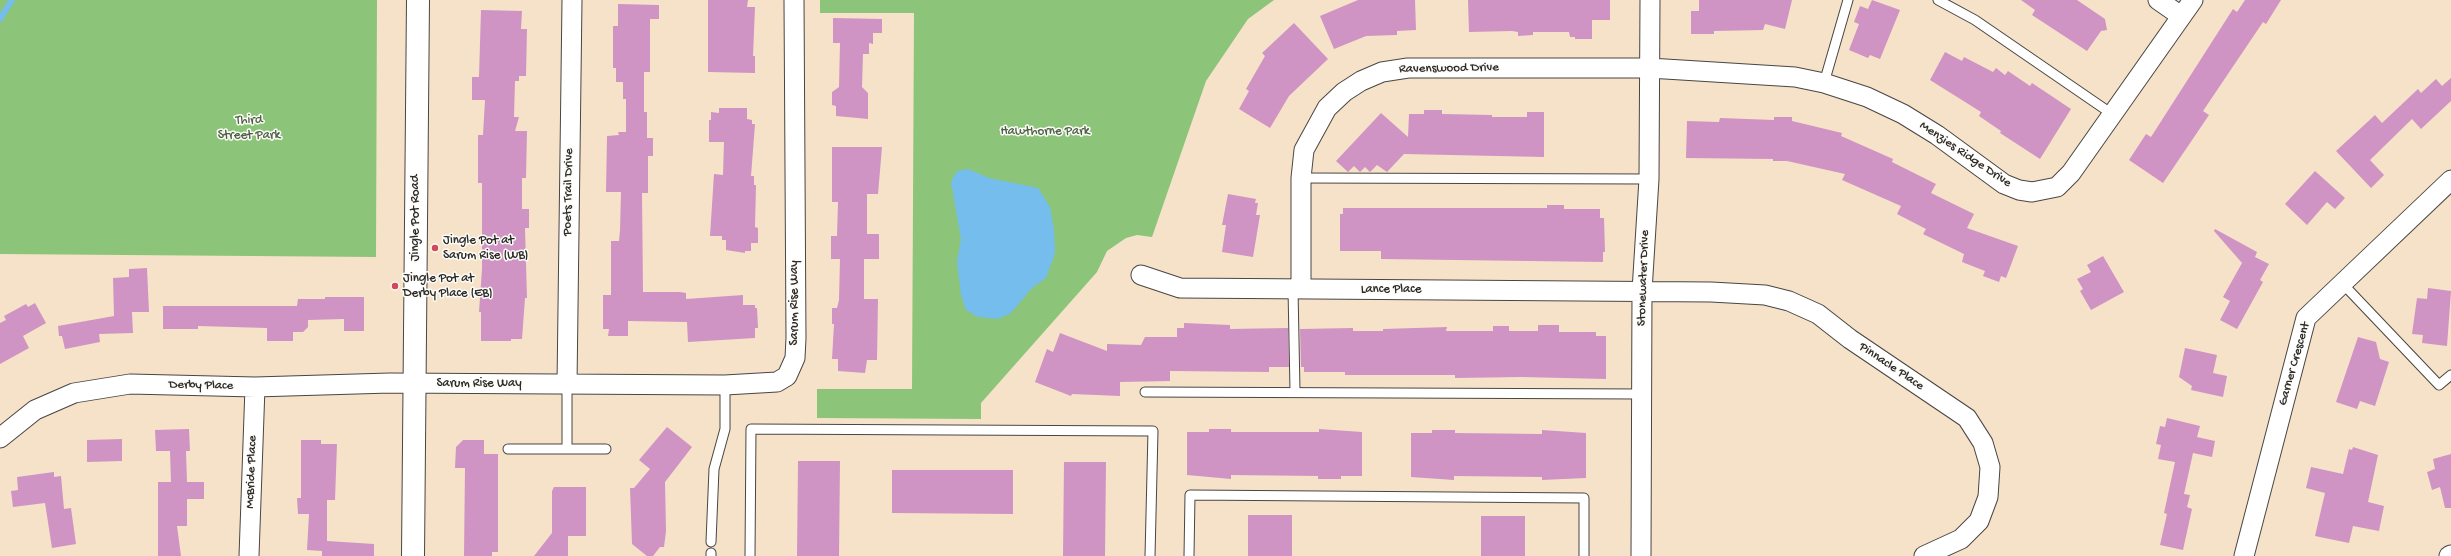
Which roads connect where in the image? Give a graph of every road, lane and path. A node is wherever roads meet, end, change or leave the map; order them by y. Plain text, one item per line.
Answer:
1 (418, 0) edge
2 (572, 0) edge
3 (794, 0) edge
4 (1650, 0) edge
5 (1848, 0) edge
6 (1938, 0) edge
7 (2158, 0) edge
8 (2193, 0) edge
9 (2181, 16) junction
10 (1649, 68) junction
11 (1824, 83) junction
12 (2112, 114) junction
13 (1301, 178) junction
14 (1649, 179) junction
15 (2451, 180) edge
16 (1141, 275) dead end
17 (2343, 284) junction
18 (1297, 289) junction
19 (1642, 291) junction
20 (2451, 375) edge
21 (416, 384) junction
22 (567, 385) junction
23 (724, 385) junction
24 (256, 387) junction
25 (1295, 391) junction
26 (1145, 392) dead end
27 (1642, 394) junction
28 (0, 438) edge
29 (508, 449) dead end
30 (567, 449) junction
31 (606, 449) dead end
32 (711, 542) dead end
33 (249, 556) edge
34 (413, 556) edge
35 (750, 556) edge
36 (1150, 556) edge
37 (1189, 556) edge
38 (1584, 556) edge
39 (1642, 556) edge
40 (1924, 556) edge
41 (2244, 556) edge

1 - 21 street, Jingle Pot Road
2 - 22 street, Poets Trail Drive
3 - 23 street, Sarum Rise Way
4 - 10 street, Stonewater Drive
5 - 11 lane
6 - 12 lane
7 - 9 street
8 - 9 street, Menzies Ridge Drive
9 - 12 street, Menzies Ridge Drive
10 - 11 street, Menzies Ridge Drive
10 - 13 street, Ravenswood Drive
10 - 14 street, Stonewater Drive
11 - 12 street, Menzies Ridge Drive
13 - 14 lane
13 - 18 street, Ravenswood Drive
14 - 19 street, Stonewater Drive
15 - 17 street, Garner Crescent
16 - 18 street, Lance Place
17 - 20 lane
17 - 41 street, Garner Crescent
18 - 19 street, Lance Place
18 - 25 lane
19 - 27 street, Stonewater Drive
19 - 40 street, Pinnacle Place
21 - 22 street, Sarum Rise Way
21 - 24 street, Derby Place
21 - 34 street, Jingle Pot Road
22 - 23 street, Sarum Rise Way
22 - 30 lane
23 - 32 lane
24 - 28 street, Derby Place
24 - 33 street, McBride Place
25 - 26 lane
25 - 27 lane
27 - 39 street, Stonewater Drive
29 - 30 lane
30 - 31 lane
35 - 36 lane
37 - 38 lane

